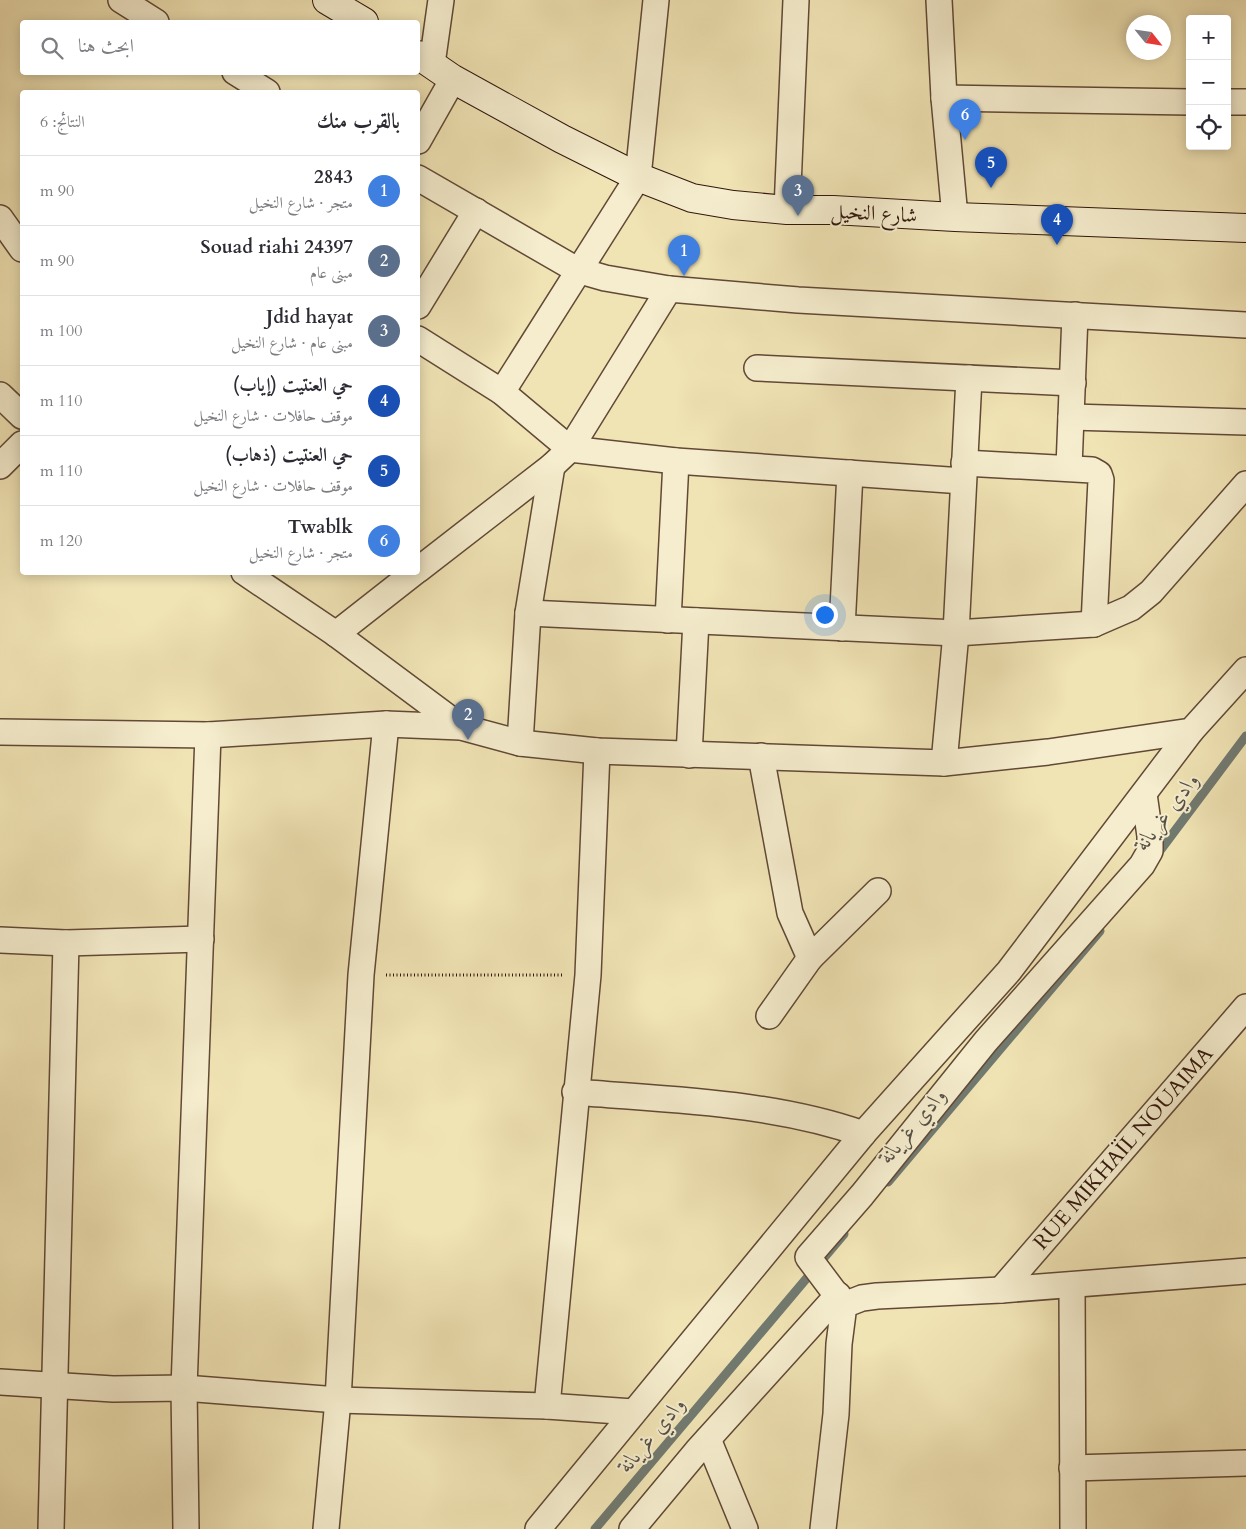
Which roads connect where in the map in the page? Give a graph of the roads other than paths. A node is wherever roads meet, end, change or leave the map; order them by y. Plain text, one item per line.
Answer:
1 (121, 0) edge
2 (327, 0) edge
3 (442, 0) edge
4 (656, 0) edge
5 (796, 0) edge
6 (939, 0) edge
7 (153, 20) edge
8 (361, 20) edge
9 (434, 66) edge
10 (241, 75) edge
11 (264, 90) edge
12 (944, 98) junction
13 (1186, 102) edge
14 (1231, 102) edge
15 (1246, 102) edge
16 (420, 132) edge
17 (638, 177) junction
18 (420, 179) edge
19 (787, 210) junction
20 (476, 211) junction
21 (955, 217) junction
22 (2, 225) edge
23 (1246, 228) edge
24 (20, 247) edge
25 (577, 270) junction
26 (668, 289) junction
27 (420, 303) edge
28 (1075, 315) junction
29 (1246, 326) edge
30 (420, 340) edge
31 (757, 368) dead end
32 (969, 378) junction
33 (1073, 383) junction
34 (502, 392) junction
35 (0, 395) edge
36 (20, 414) edge
37 (1071, 417) junction
38 (1246, 422) edge
39 (20, 446) edge
40 (570, 448) junction
41 (676, 461) junction
42 (0, 466) edge
43 (552, 466) junction
44 (1069, 467) junction
45 (964, 472) junction
46 (850, 474) junction
47 (1246, 484) edge
48 (420, 568) edge
49 (248, 575) edge
50 (411, 575) edge
51 (528, 613) junction
52 (668, 620) junction
53 (696, 621) junction
54 (1094, 624) junction
55 (842, 628) junction
56 (956, 633) junction
57 (336, 634) junction
58 (1246, 670) edge
59 (386, 724) junction
60 (461, 727) junction
61 (1191, 731) junction
62 (0, 732) edge
63 (208, 735) junction
64 (520, 743) junction
65 (597, 751) junction
66 (689, 755) junction
67 (761, 756) junction
68 (944, 763) junction
69 (1144, 794) junction
70 (878, 891) dead end
71 (201, 939) junction
72 (0, 940) edge
73 (66, 943) junction
74 (810, 958) junction
75 (1246, 1007) edge
76 (769, 1016) dead end
77 (575, 1092) junction
78 (863, 1134) junction
79 (782, 1232) junction
80 (808, 1257) junction
81 (1246, 1272) edge
82 (1072, 1285) junction
83 (1001, 1290) junction
84 (841, 1300) junction
85 (0, 1382) edge
86 (54, 1386) junction
87 (184, 1388) junction
88 (338, 1400) junction
89 (547, 1406) junction
90 (633, 1412) junction
91 (708, 1439) junction
92 (1246, 1463) edge
93 (1072, 1468) junction
94 (51, 1529) edge
95 (186, 1529) edge
96 (326, 1529) edge
97 (538, 1529) edge
98 (632, 1529) edge
99 (744, 1529) edge
100 (823, 1529) edge
101 (1073, 1529) edge

1 - 7 street
2 - 8 main road
3 - 9 street
4 - 17 street
5 - 19 street
6 - 12 street
9 - 16 street
9 - 17 main road, شارع النخيل
10 - 11 street
12 - 13 street
12 - 21 street
14 - 15 street
17 - 19 main road, شارع النخيل
17 - 25 street
18 - 20 street
19 - 21 main road, شارع النخيل
20 - 25 street
20 - 27 street
21 - 23 main road, شارع النخيل
22 - 24 street
25 - 26 street
25 - 34 street
26 - 28 street
26 - 40 street
28 - 29 street
28 - 33 street
30 - 34 street
31 - 32 street
32 - 33 street
32 - 45 street
33 - 37 street
34 - 40 street
35 - 36 street
37 - 38 street
37 - 44 street
39 - 42 street
40 - 41 street
40 - 43 street
41 - 46 street
41 - 52 street
43 - 48 street
43 - 51 street
44 - 45 street
44 - 54 street
45 - 46 street
45 - 56 street
46 - 55 street
47 - 54 street
49 - 57 street
50 - 57 street
51 - 52 street
51 - 64 street
52 - 53 street
53 - 55 street
53 - 66 street
54 - 56 street
55 - 56 street
56 - 68 street
57 - 60 street
58 - 61 street
59 - 60 street
59 - 63 street
59 - 88 street
60 - 64 street
61 - 68 street
61 - 69 street
62 - 63 street
63 - 71 street
64 - 65 street
65 - 66 street
65 - 77 street
66 - 67 street
67 - 68 street
67 - 74 street
69 - 78 street
69 - 80 street
70 - 74 street
71 - 73 street
71 - 87 street
72 - 73 street
73 - 86 street
74 - 76 street
75 - 83 street, RUE MIKHAÏL NOUAIMA
77 - 78 street
77 - 89 street
78 - 79 street
79 - 80 street
79 - 90 street
80 - 84 street
81 - 82 street
82 - 83 street
82 - 93 street
83 - 84 street
84 - 91 street
84 - 100 street
85 - 86 street
86 - 87 street
86 - 94 street
87 - 88 street
87 - 95 street
88 - 89 street
88 - 96 street
89 - 90 street
90 - 97 street
91 - 98 street
91 - 99 street
92 - 93 street
93 - 101 street

